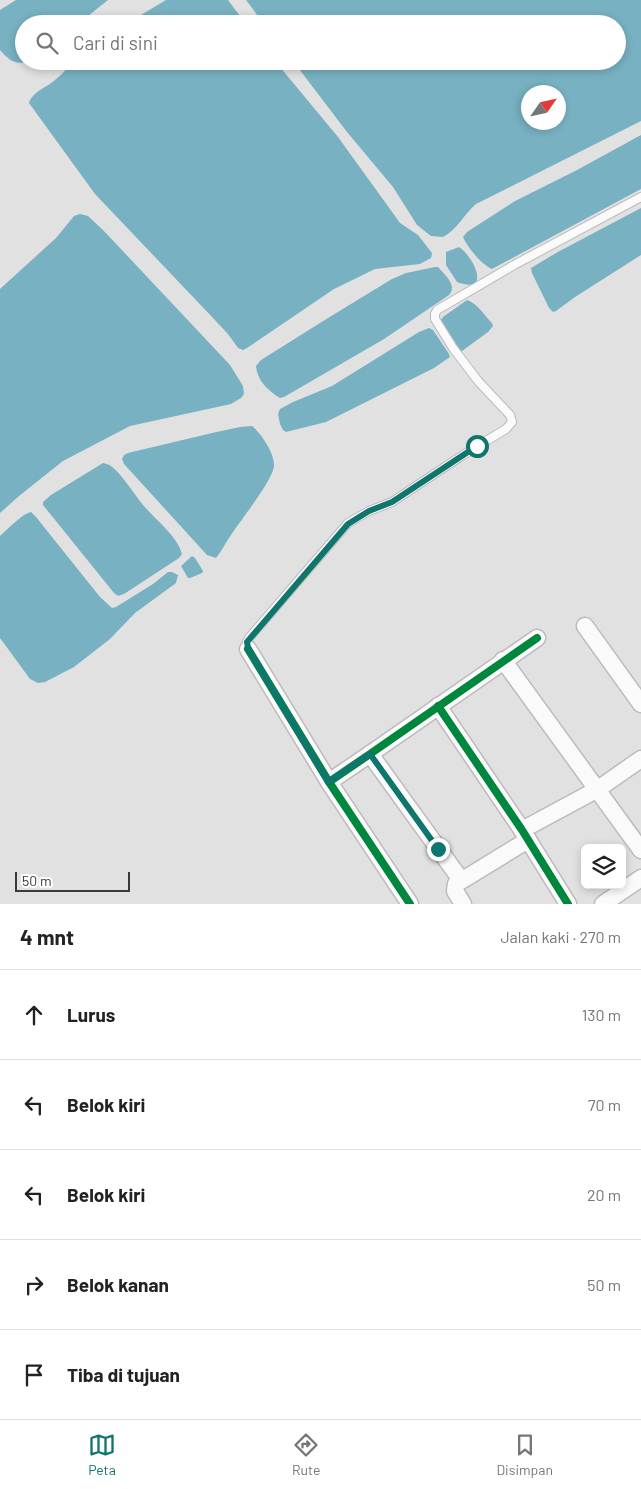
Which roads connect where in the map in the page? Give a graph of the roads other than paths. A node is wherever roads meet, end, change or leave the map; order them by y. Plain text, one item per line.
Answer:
1 (641, 196) edge
2 (585, 626) dead end
3 (536, 638) dead end
4 (248, 648) joint
5 (504, 660) junction
6 (641, 704) edge
7 (438, 706) junction
8 (370, 754) junction
9 (641, 759) edge
10 (328, 782) junction
11 (598, 789) junction
12 (525, 835) junction
13 (641, 850) edge
14 (641, 878) edge
15 (461, 880) junction
16 (410, 904) edge
17 (463, 904) edge
18 (568, 904) edge
19 (603, 904) edge

1 - 4 lane
2 - 6 street
3 - 5 street
4 - 10 street
5 - 7 street
5 - 11 street
7 - 8 street
7 - 12 street
8 - 10 street
8 - 15 street
9 - 11 street
10 - 16 street
11 - 12 street
11 - 13 street
12 - 15 street
12 - 18 street
14 - 19 street
15 - 17 street

